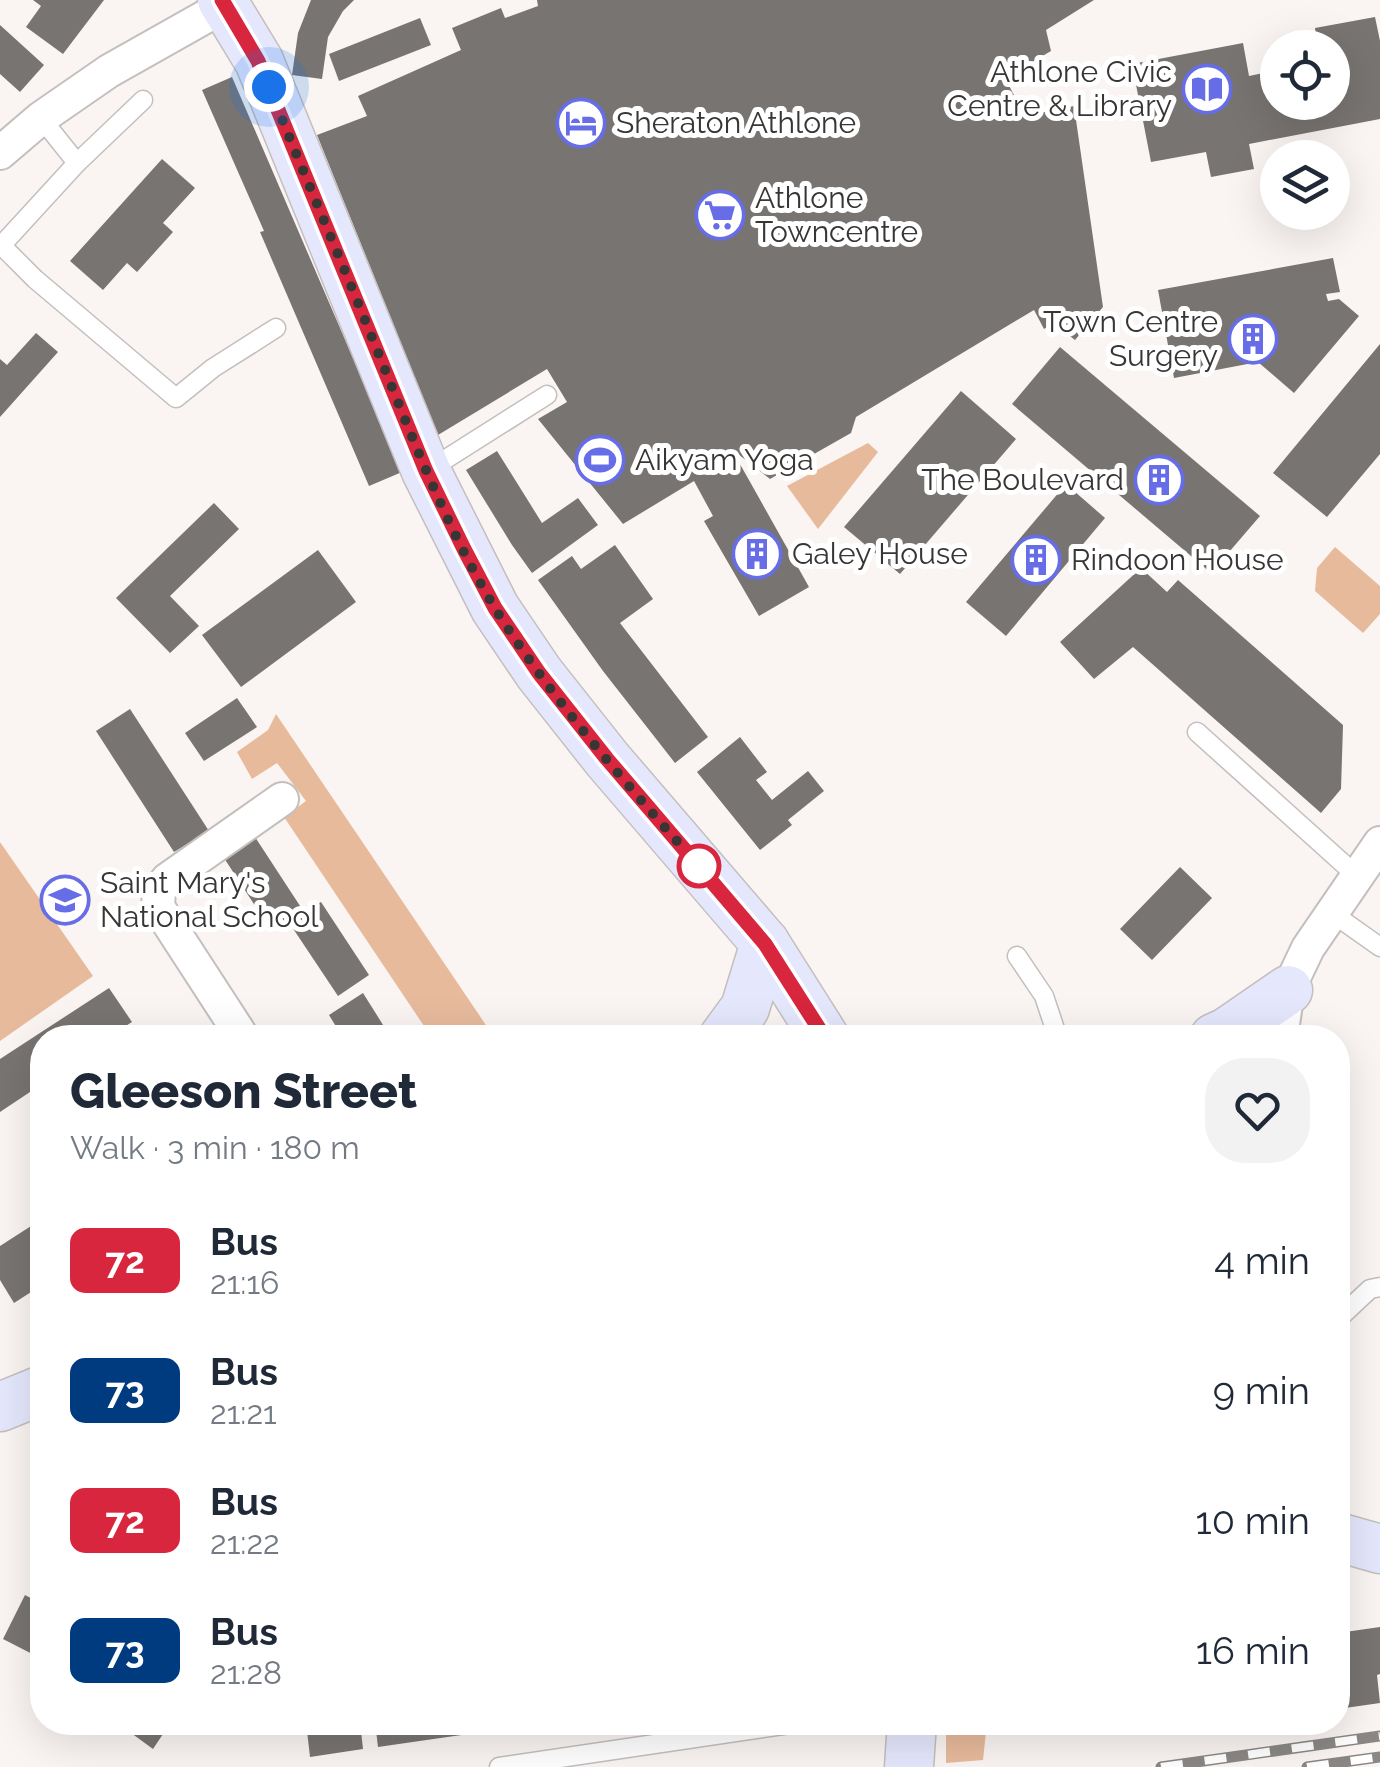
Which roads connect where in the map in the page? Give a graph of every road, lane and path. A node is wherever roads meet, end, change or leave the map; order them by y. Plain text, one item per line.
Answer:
1 (227, 2) edge
2 (142, 100) dead end
3 (41, 118) junction
4 (0, 153) edge
5 (77, 163) junction
6 (1, 247) edge
7 (276, 328) dead end
8 (548, 394) dead end
9 (426, 471) junction
10 (1197, 732) dead end
11 (282, 800) dead end
12 (1380, 842) edge
13 (1357, 876) junction
14 (1332, 913) junction
15 (765, 944) junction
16 (1380, 947) edge
17 (1017, 956) dead end
18 (1288, 990) junction
19 (235, 1025) edge
20 (732, 1025) edge
21 (817, 1025) edge
22 (1054, 1025) edge
23 (1237, 1025) edge
24 (1283, 1025) edge
25 (1380, 1286) edge
26 (1350, 1308) edge
27 (1350, 1540) edge
28 (1380, 1549) edge
29 (716, 1735) edge
30 (911, 1735) edge
31 (499, 1767) edge
32 (909, 1767) edge

1 - 3 street
1 - 9 main road
2 - 5 lane
3 - 4 street
3 - 5 lane
5 - 6 lane
6 - 7 lane
8 - 9 lane
9 - 15 main road
10 - 13 lane
11 - 19 street
12 - 13 street
13 - 14 street
14 - 16 lane
14 - 18 street
15 - 20 main road
15 - 21 main road
17 - 22 lane
18 - 23 main road
18 - 24 street
25 - 26 lane
27 - 28 main road
29 - 31 lane
30 - 32 main road

